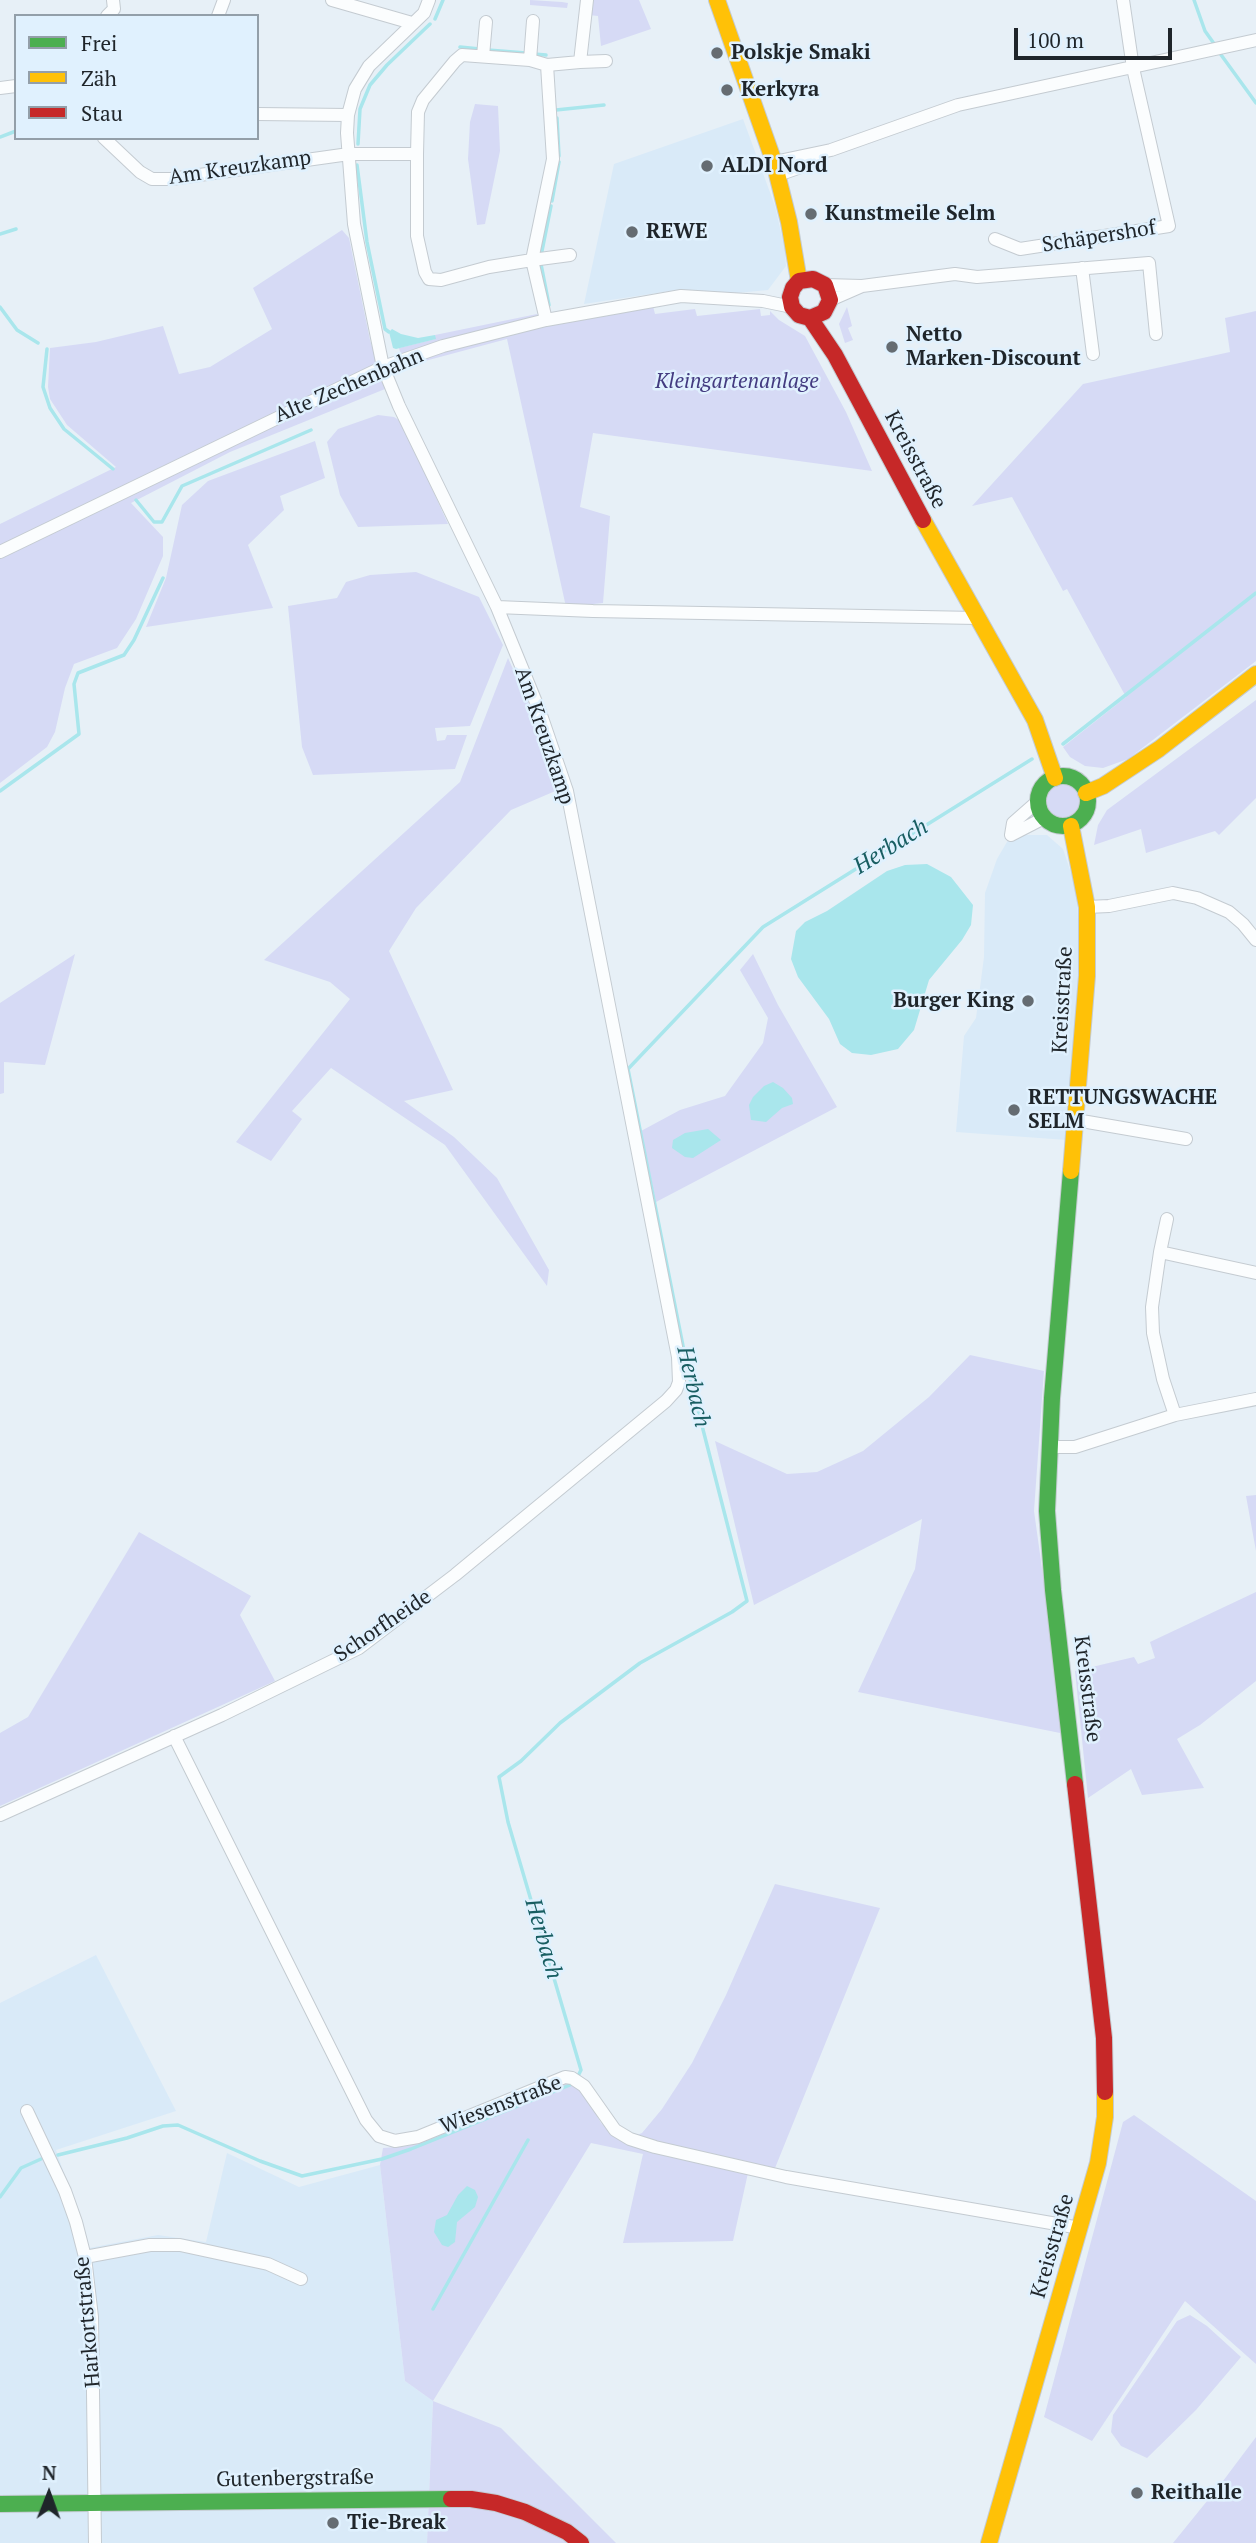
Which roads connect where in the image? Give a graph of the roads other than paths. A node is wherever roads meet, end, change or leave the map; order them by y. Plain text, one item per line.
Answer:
1 (332, 0) edge
2 (429, 0) edge
3 (587, 0) edge
4 (717, 0) edge
5 (728, 0) edge
6 (1123, 0) edge
7 (533, 21) dead end
8 (486, 22) dead end
9 (412, 23) junction
10 (1256, 40) edge
11 (483, 56) junction
12 (530, 60) junction
13 (606, 61) dead end
14 (580, 62) junction
15 (547, 65) junction
16 (1133, 68) junction
17 (259, 114) edge
18 (348, 115) junction
19 (106, 140) edge
20 (349, 154) junction
21 (417, 154) junction
22 (781, 167) junction
23 (995, 239) dead end
24 (570, 255) dead end
25 (532, 260) junction
26 (1082, 268) junction
27 (810, 297) junction
28 (545, 320) junction
29 (1156, 334) dead end
30 (1093, 354) dead end
31 (383, 367) junction
32 (0, 552) edge
33 (497, 607) junction
34 (977, 618) junction
35 (1256, 674) edge
36 (1055, 778) junction
37 (1086, 793) junction
38 (1038, 802) junction
39 (1044, 818) junction
40 (1071, 826) junction
41 (1087, 907) junction
42 (1256, 938) edge
43 (1076, 1120) junction
44 (1186, 1139) dead end
45 (1167, 1219) dead end
46 (1160, 1252) junction
47 (1256, 1273) edge
48 (679, 1382) joint
49 (1256, 1399) edge
50 (1175, 1415) junction
51 (1048, 1447) junction
52 (174, 1736) junction
53 (0, 1815) edge
54 (27, 2111) dead end
55 (1080, 2228) junction
56 (85, 2257) junction
57 (302, 2279) dead end
58 (94, 2503) junction
59 (0, 2504) edge
60 (95, 2543) edge
61 (581, 2543) edge
62 (989, 2543) edge

1 - 9 street
2 - 9 street, Am Kreuzkamp
3 - 14 street
4 - 22 main road, Kreisstraße
5 - 22 main road, Kreisstraße
6 - 16 street
7 - 12 street
8 - 11 street
9 - 18 street, Am Kreuzkamp
10 - 16 street
11 - 12 street
11 - 21 street
12 - 15 street
13 - 14 street
14 - 15 street
15 - 25 street
16 - 22 street
16 - 23 street, Schäpershof
17 - 18 street
18 - 20 street, Am Kreuzkamp
19 - 20 street, Am Kreuzkamp
20 - 21 street
20 - 31 street, Am Kreuzkamp
21 - 25 street
22 - 27 main road, Kreisstraße
24 - 25 street
25 - 28 street
26 - 27 street, Alte Zechenbahn
26 - 29 street, Alte Zechenbahn
26 - 30 street
27 - 28 street, Alte Zechenbahn
27 - 34 main road, Kreisstraße
28 - 31 street, Alte Zechenbahn
31 - 32 street, Alte Zechenbahn
31 - 33 street, Am Kreuzkamp
33 - 34 street
33 - 48 street, Am Kreuzkamp
34 - 36 main road, Kreisstraße
35 - 37 main road
36 - 37 main road
36 - 38 main road
37 - 40 main road
38 - 39 main road
38 - 39 street
39 - 40 main road
40 - 41 main road, Kreisstraße
41 - 42 street
41 - 43 main road, Kreisstraße
43 - 44 street
43 - 51 main road, Kreisstraße
45 - 46 street
46 - 47 street
46 - 50 street
48 - 52 street, Schorfheide
49 - 50 street
50 - 51 street
51 - 55 main road, Kreisstraße
52 - 53 street, Schorfheide
52 - 55 street, Wiesenstraße
54 - 56 street, Harkortstraße
55 - 62 main road, Kreisstraße
56 - 57 street
56 - 58 street, Harkortstraße
58 - 59 main road, Gutenbergstraße
58 - 60 street, Harkortstraße
58 - 61 main road, Gutenbergstraße

